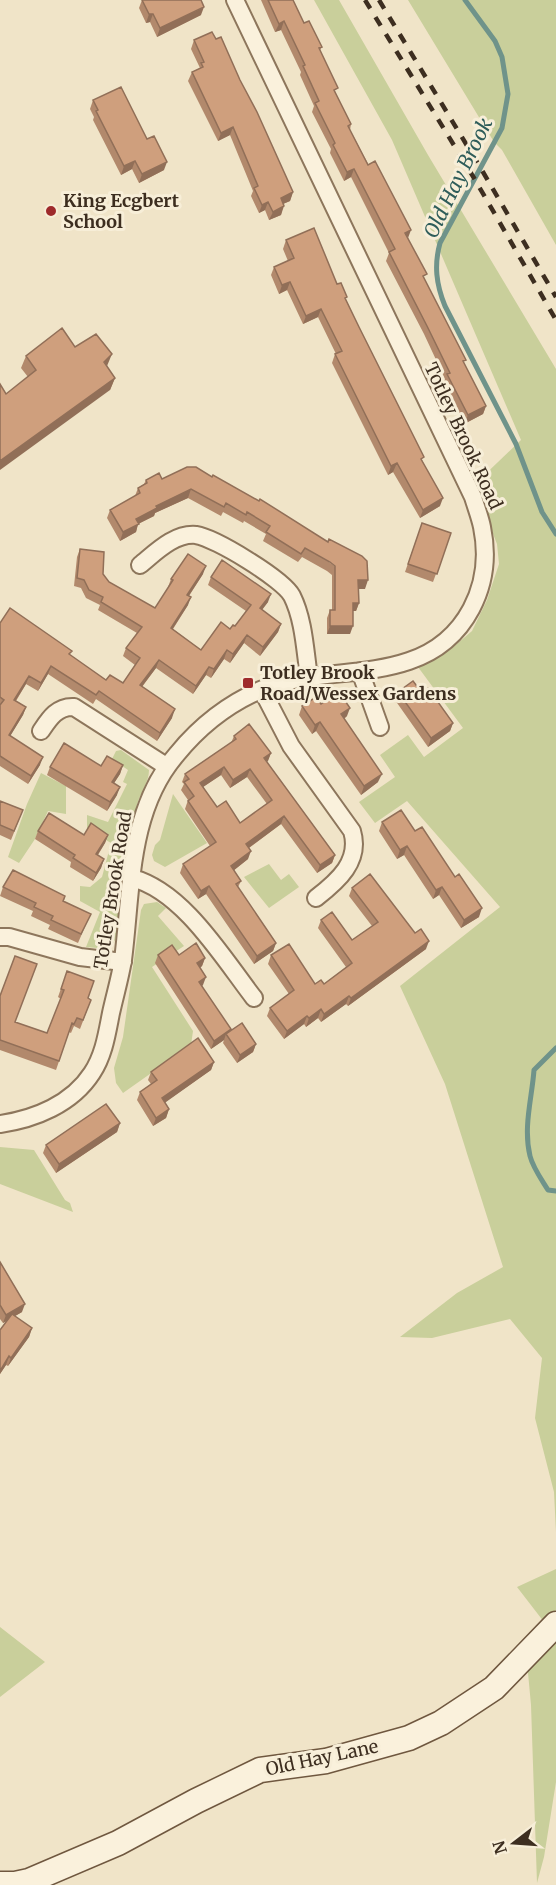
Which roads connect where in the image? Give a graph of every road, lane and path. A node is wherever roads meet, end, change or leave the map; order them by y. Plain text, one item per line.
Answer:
1 (235, 0) edge
2 (140, 565) dead end
3 (360, 671) junction
4 (309, 677) junction
5 (262, 690) junction
6 (380, 727) dead end
7 (41, 731) dead end
8 (166, 766) junction
9 (132, 878) junction
10 (316, 898) dead end
11 (0, 936) edge
12 (123, 962) junction
13 (254, 998) dead end
14 (0, 1124) edge
15 (556, 1624) edge
16 (0, 1884) edge

1 - 3 street, Totley Brook Road
2 - 4 street
3 - 4 street, Totley Brook Road
3 - 6 street
4 - 5 street, Totley Brook Road
5 - 8 street, Totley Brook Road
5 - 10 street
7 - 8 street
8 - 9 street, Totley Brook Road
9 - 12 street, Totley Brook Road
9 - 13 street
11 - 12 street
12 - 14 street, Totley Brook Road
15 - 16 street, Old Hay Lane

